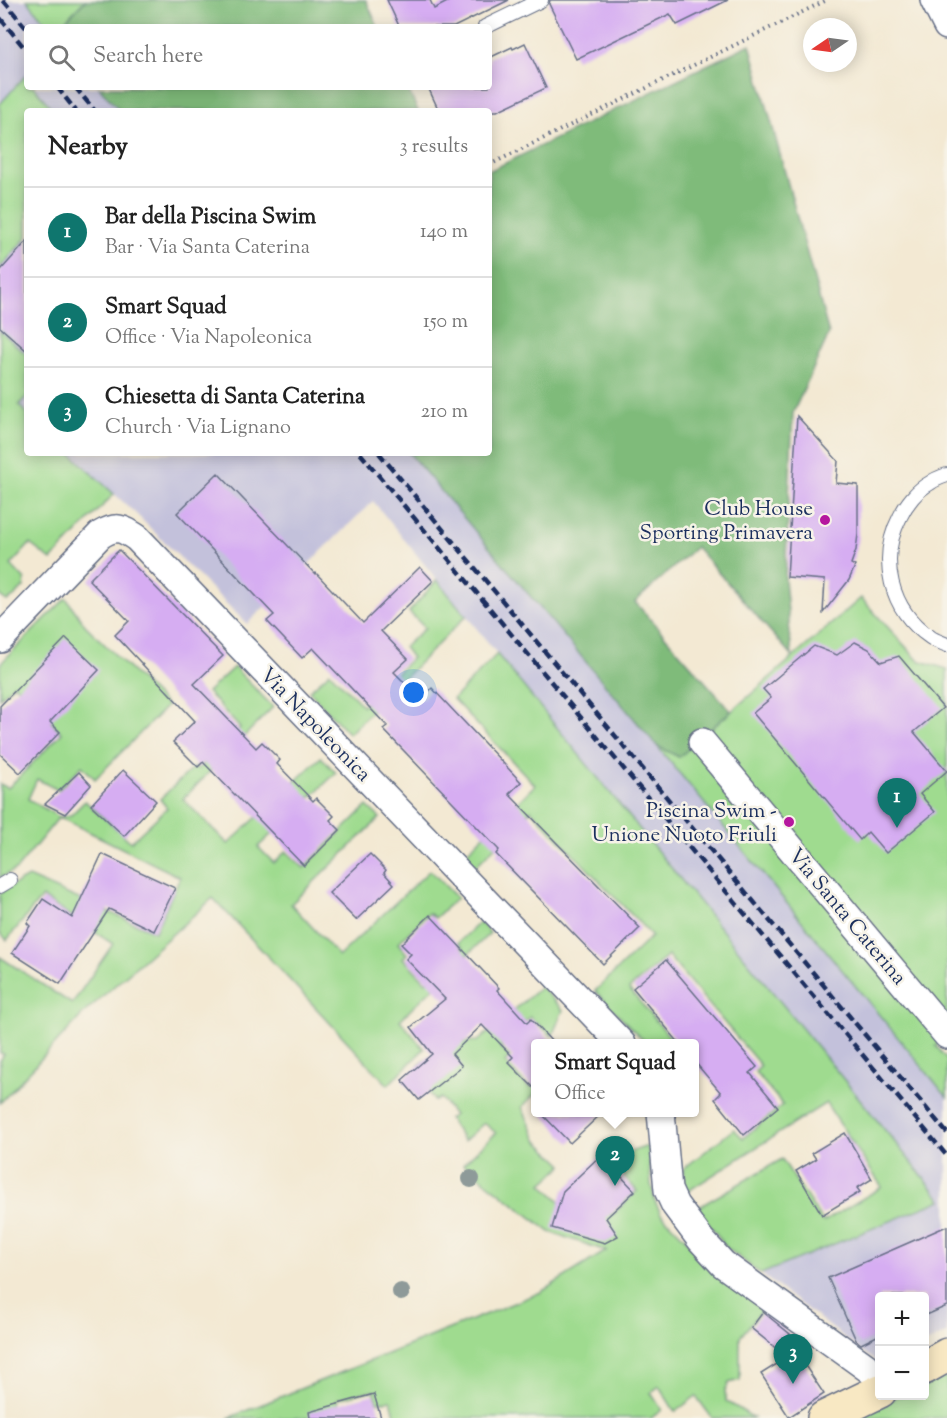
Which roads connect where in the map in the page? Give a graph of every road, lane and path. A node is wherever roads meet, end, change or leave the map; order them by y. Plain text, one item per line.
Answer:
1 (541, 0) edge
2 (826, 0) edge
3 (934, 0) edge
4 (491, 24) edge
5 (947, 26) edge
6 (492, 164) edge
7 (947, 475) edge
8 (0, 639) edge
9 (947, 645) edge
10 (702, 742) dead end
11 (947, 1035) edge
12 (617, 1039) edge
13 (661, 1117) edge
14 (947, 1355) edge
15 (929, 1365) edge
16 (875, 1374) edge
17 (875, 1393) edge
18 (824, 1418) edge

1 - 4 lane
2 - 6 path
3 - 5 street
7 - 9 lane
8 - 12 street, Via Napoleonica
10 - 11 street, Via Santa Caterina
13 - 16 street
14 - 15 street
17 - 18 street

